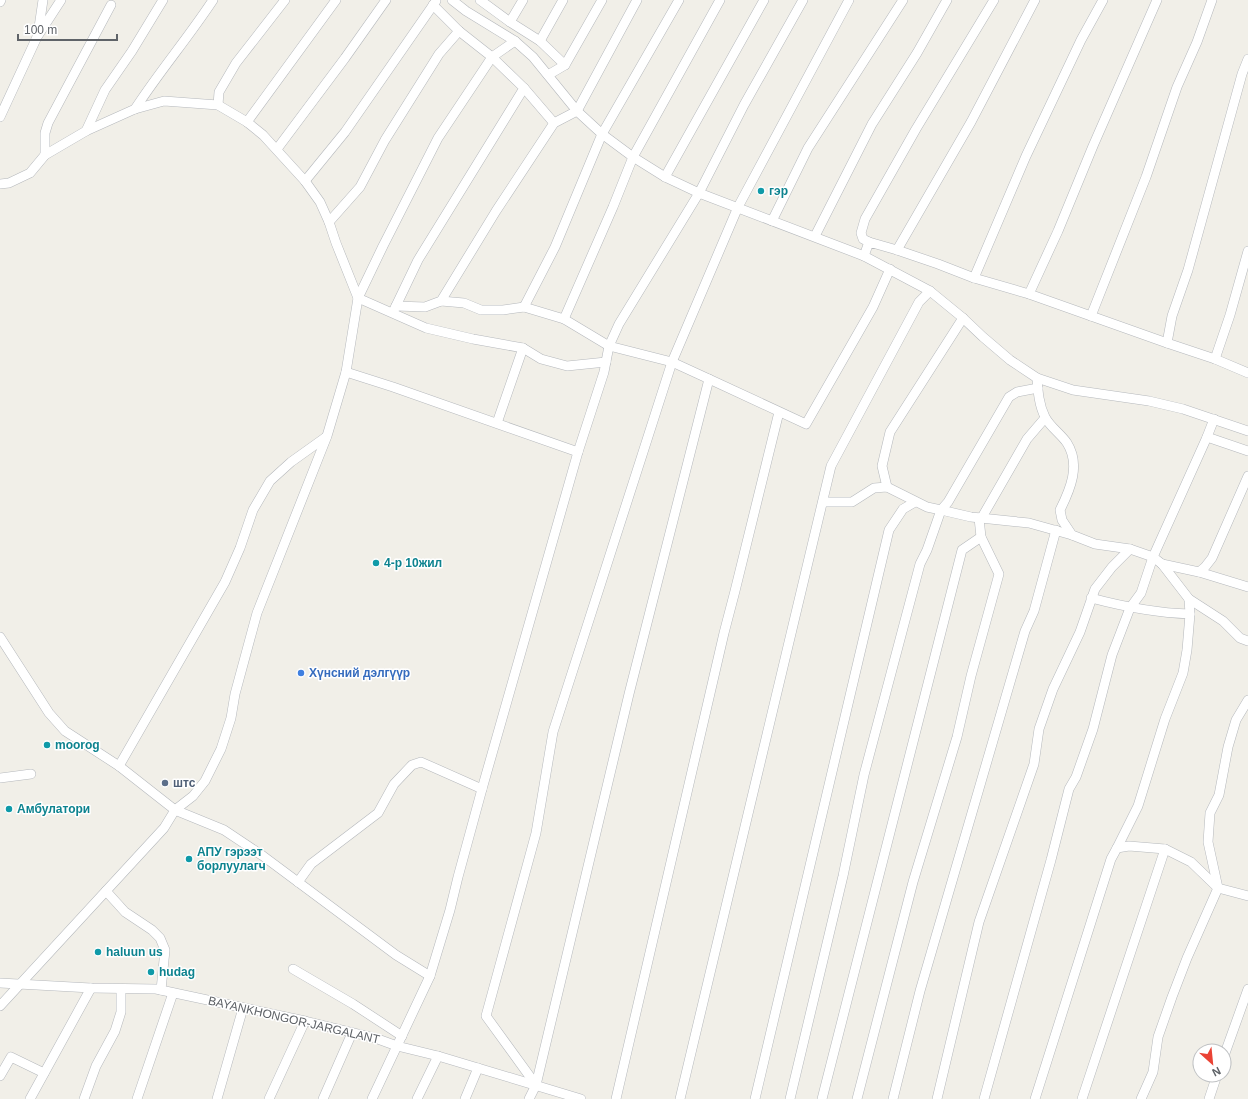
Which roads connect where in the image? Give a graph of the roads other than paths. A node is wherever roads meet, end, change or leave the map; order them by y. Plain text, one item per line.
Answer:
1 (43, 0) edge
2 (61, 0) edge
3 (163, 0) edge
4 (213, 0) edge
5 (285, 0) edge
6 (336, 0) edge
7 (386, 0) edge
8 (452, 0) edge
9 (481, 0) edge
10 (523, 0) edge
11 (563, 0) edge
12 (602, 0) edge
13 (637, 0) edge
14 (679, 0) edge
15 (720, 0) edge
16 (764, 0) edge
17 (803, 0) edge
18 (849, 0) edge
19 (903, 0) edge
20 (947, 0) edge
21 (994, 0) edge
22 (1036, 0) edge
23 (1103, 0) edge
24 (1157, 0) edge
25 (1212, 0) edge
26 (435, 2) edge
27 (111, 5) dead end
28 (510, 22) junction
29 (459, 31) junction
30 (38, 37) junction
31 (515, 41) junction
32 (540, 41) junction
33 (492, 57) junction
34 (1248, 59) edge
35 (565, 65) junction
36 (548, 76) junction
37 (524, 88) junction
38 (218, 106) junction
39 (135, 110) junction
40 (577, 111) junction
41 (0, 117) edge
42 (247, 122) junction
43 (554, 123) junction
44 (86, 130) junction
45 (602, 134) junction
46 (277, 149) junction
47 (45, 155) junction
48 (633, 157) junction
49 (665, 177) junction
50 (306, 181) junction
51 (0, 184) edge
52 (699, 193) junction
53 (738, 207) junction
54 (772, 221) junction
55 (330, 222) junction
56 (815, 236) junction
57 (869, 242) junction
58 (896, 250) junction
59 (1248, 251) edge
60 (864, 256) junction
61 (890, 269) junction
62 (974, 278) junction
63 (930, 291) junction
64 (1029, 294) junction
65 (358, 298) junction
66 (441, 301) junction
67 (524, 307) junction
68 (395, 310) junction
69 (1091, 316) junction
70 (963, 318) junction
71 (564, 319) junction
72 (1167, 344) junction
73 (610, 346) junction
74 (524, 348) junction
75 (1215, 359) junction
76 (606, 362) junction
77 (672, 362) junction
78 (346, 372) junction
79 (1248, 373) edge
80 (1037, 378) junction
81 (709, 379) junction
82 (1038, 388) junction
83 (779, 412) junction
84 (1045, 418) junction
85 (1214, 420) junction
86 (497, 423) junction
87 (1248, 431) edge
88 (327, 436) junction
89 (1208, 437) junction
90 (1248, 451) edge
91 (578, 452) junction
92 (1248, 476) edge
93 (887, 487) junction
94 (823, 502) junction
95 (916, 502) junction
96 (941, 510) junction
97 (980, 518) junction
98 (1056, 530) junction
99 (1072, 535) junction
100 (981, 537) junction
101 (1130, 549) junction
102 (1153, 557) junction
103 (1162, 564) junction
104 (1200, 572) junction
105 (1248, 587) edge
106 (1091, 598) junction
107 (1188, 599) junction
108 (1130, 608) junction
109 (1190, 614) junction
110 (0, 637) edge
111 (1248, 641) edge
112 (1248, 700) edge
113 (119, 766) junction
114 (32, 774) dead end
115 (0, 778) edge
116 (482, 789) junction
117 (175, 810) junction
118 (1117, 848) junction
119 (1165, 849) junction
120 (298, 882) junction
121 (1218, 888) junction
122 (106, 891) junction
123 (1248, 896) edge
124 (293, 969) dead end
125 (430, 976) junction
126 (0, 983) edge
127 (21, 984) junction
128 (91, 988) junction
129 (121, 989) junction
130 (1248, 989) edge
131 (161, 990) junction
132 (173, 993) junction
133 (0, 1006) edge
134 (243, 1008) junction
135 (305, 1021) junction
136 (352, 1033) junction
137 (402, 1036) junction
138 (1229, 1043) edge
139 (397, 1046) junction
140 (438, 1056) junction
141 (478, 1068) junction
142 (44, 1073) junction
143 (0, 1076) edge
144 (1214, 1083) edge
145 (536, 1085) junction
146 (30, 1099) edge
147 (84, 1099) edge
148 (137, 1099) edge
149 (217, 1099) edge
150 (269, 1099) edge
151 (323, 1099) edge
152 (372, 1099) edge
153 (417, 1099) edge
154 (465, 1099) edge
155 (529, 1099) edge
156 (581, 1099) edge
157 (616, 1099) edge
158 (680, 1099) edge
159 (755, 1099) edge
160 (790, 1099) edge
161 (822, 1099) edge
162 (857, 1099) edge
163 (893, 1099) edge
164 (937, 1099) edge
165 (984, 1099) edge
166 (1036, 1099) edge
167 (1082, 1099) edge
168 (1141, 1099) edge
169 (1209, 1099) edge

1 - 30 street
2 - 30 street
3 - 44 street
4 - 39 street
5 - 38 street
6 - 42 street
7 - 46 street
8 - 31 street
9 - 28 street
10 - 28 street
11 - 32 street
12 - 35 street
13 - 40 street
14 - 45 street
15 - 48 street
16 - 49 street
17 - 52 street
18 - 53 street
19 - 54 street
20 - 56 street
21 - 57 street
22 - 58 street
23 - 62 street
24 - 64 street
25 - 69 street
26 - 29 street
26 - 50 street
27 - 47 street
28 - 32 street
29 - 33 street
29 - 55 street
30 - 41 street
31 - 33 street
31 - 36 street
32 - 35 street
33 - 37 street
33 - 65 street
34 - 72 street
35 - 36 street
36 - 40 street
37 - 43 street
37 - 68 street
38 - 39 street
38 - 42 street
39 - 44 street
40 - 43 street
40 - 45 street
42 - 46 street
43 - 66 street
44 - 47 street
45 - 48 street
45 - 67 street
46 - 50 street
47 - 51 street
48 - 49 street
48 - 71 street
49 - 52 street
50 - 55 street
52 - 53 street
52 - 73 street
53 - 54 street
53 - 77 street
54 - 56 street
55 - 65 street
56 - 60 street
57 - 58 street
57 - 60 street
58 - 62 street
59 - 75 street
60 - 61 street
61 - 63 street
61 - 83 street
62 - 64 street
63 - 70 street
63 - 94 street
64 - 69 street
65 - 68 street
65 - 78 street
66 - 67 street
66 - 68 street
67 - 71 street
68 - 74 street
69 - 72 street
70 - 80 street
70 - 93 street
71 - 73 street
72 - 75 street
73 - 76 street
73 - 77 street
74 - 76 street
74 - 86 street
75 - 79 street
76 - 91 street
77 - 81 street
77 - 145 street
78 - 86 street
78 - 88 street
80 - 82 street
80 - 85 street
81 - 83 street
81 - 145 street
82 - 84 street
82 - 96 street
83 - 157 street
84 - 97 street
84 - 99 street
85 - 87 street
85 - 89 street
86 - 91 street
88 - 113 street
88 - 117 street
89 - 90 street
89 - 102 street
91 - 116 street
92 - 104 street
93 - 94 street
93 - 95 street
94 - 158 street
95 - 96 street
95 - 159 street
96 - 97 street
96 - 160 street
97 - 98 street
97 - 100 street
98 - 99 street
98 - 163 street
99 - 101 street
100 - 161 street
100 - 162 street
101 - 102 street
101 - 106 street
102 - 103 street
102 - 108 street
103 - 104 street
103 - 107 street
104 - 105 street
106 - 108 street
106 - 164 street
107 - 109 street
107 - 111 street
108 - 109 street
108 - 165 street
109 - 118 street
110 - 113 street
112 - 121 street
113 - 117 street
114 - 115 street
116 - 120 street
116 - 125 street
117 - 120 street
117 - 122 street
118 - 119 street
118 - 166 street
119 - 121 street
119 - 167 street
120 - 125 street
121 - 123 street
121 - 168 street
122 - 127 street
122 - 131 street
124 - 137 street
125 - 137 street
126 - 127 street, BAYANKHONGOR-JARGALANT
127 - 128 street, BAYANKHONGOR-JARGALANT
127 - 133 street
128 - 129 street, BAYANKHONGOR-JARGALANT
128 - 142 street
129 - 131 street, BAYANKHONGOR-JARGALANT
129 - 147 street
130 - 138 street
131 - 132 street, BAYANKHONGOR-JARGALANT
132 - 134 street, BAYANKHONGOR-JARGALANT
132 - 148 street
134 - 135 street, BAYANKHONGOR-JARGALANT
134 - 149 street
135 - 136 street, BAYANKHONGOR-JARGALANT
135 - 150 street
136 - 139 street, BAYANKHONGOR-JARGALANT
136 - 151 street
137 - 139 street
139 - 140 street, BAYANKHONGOR-JARGALANT
139 - 152 street
140 - 141 street, BAYANKHONGOR-JARGALANT
140 - 153 street
141 - 145 street, BAYANKHONGOR-JARGALANT
141 - 154 street
142 - 143 street
142 - 146 street
144 - 169 street
145 - 155 street
145 - 156 street, BAYANKHONGOR-JARGALANT

